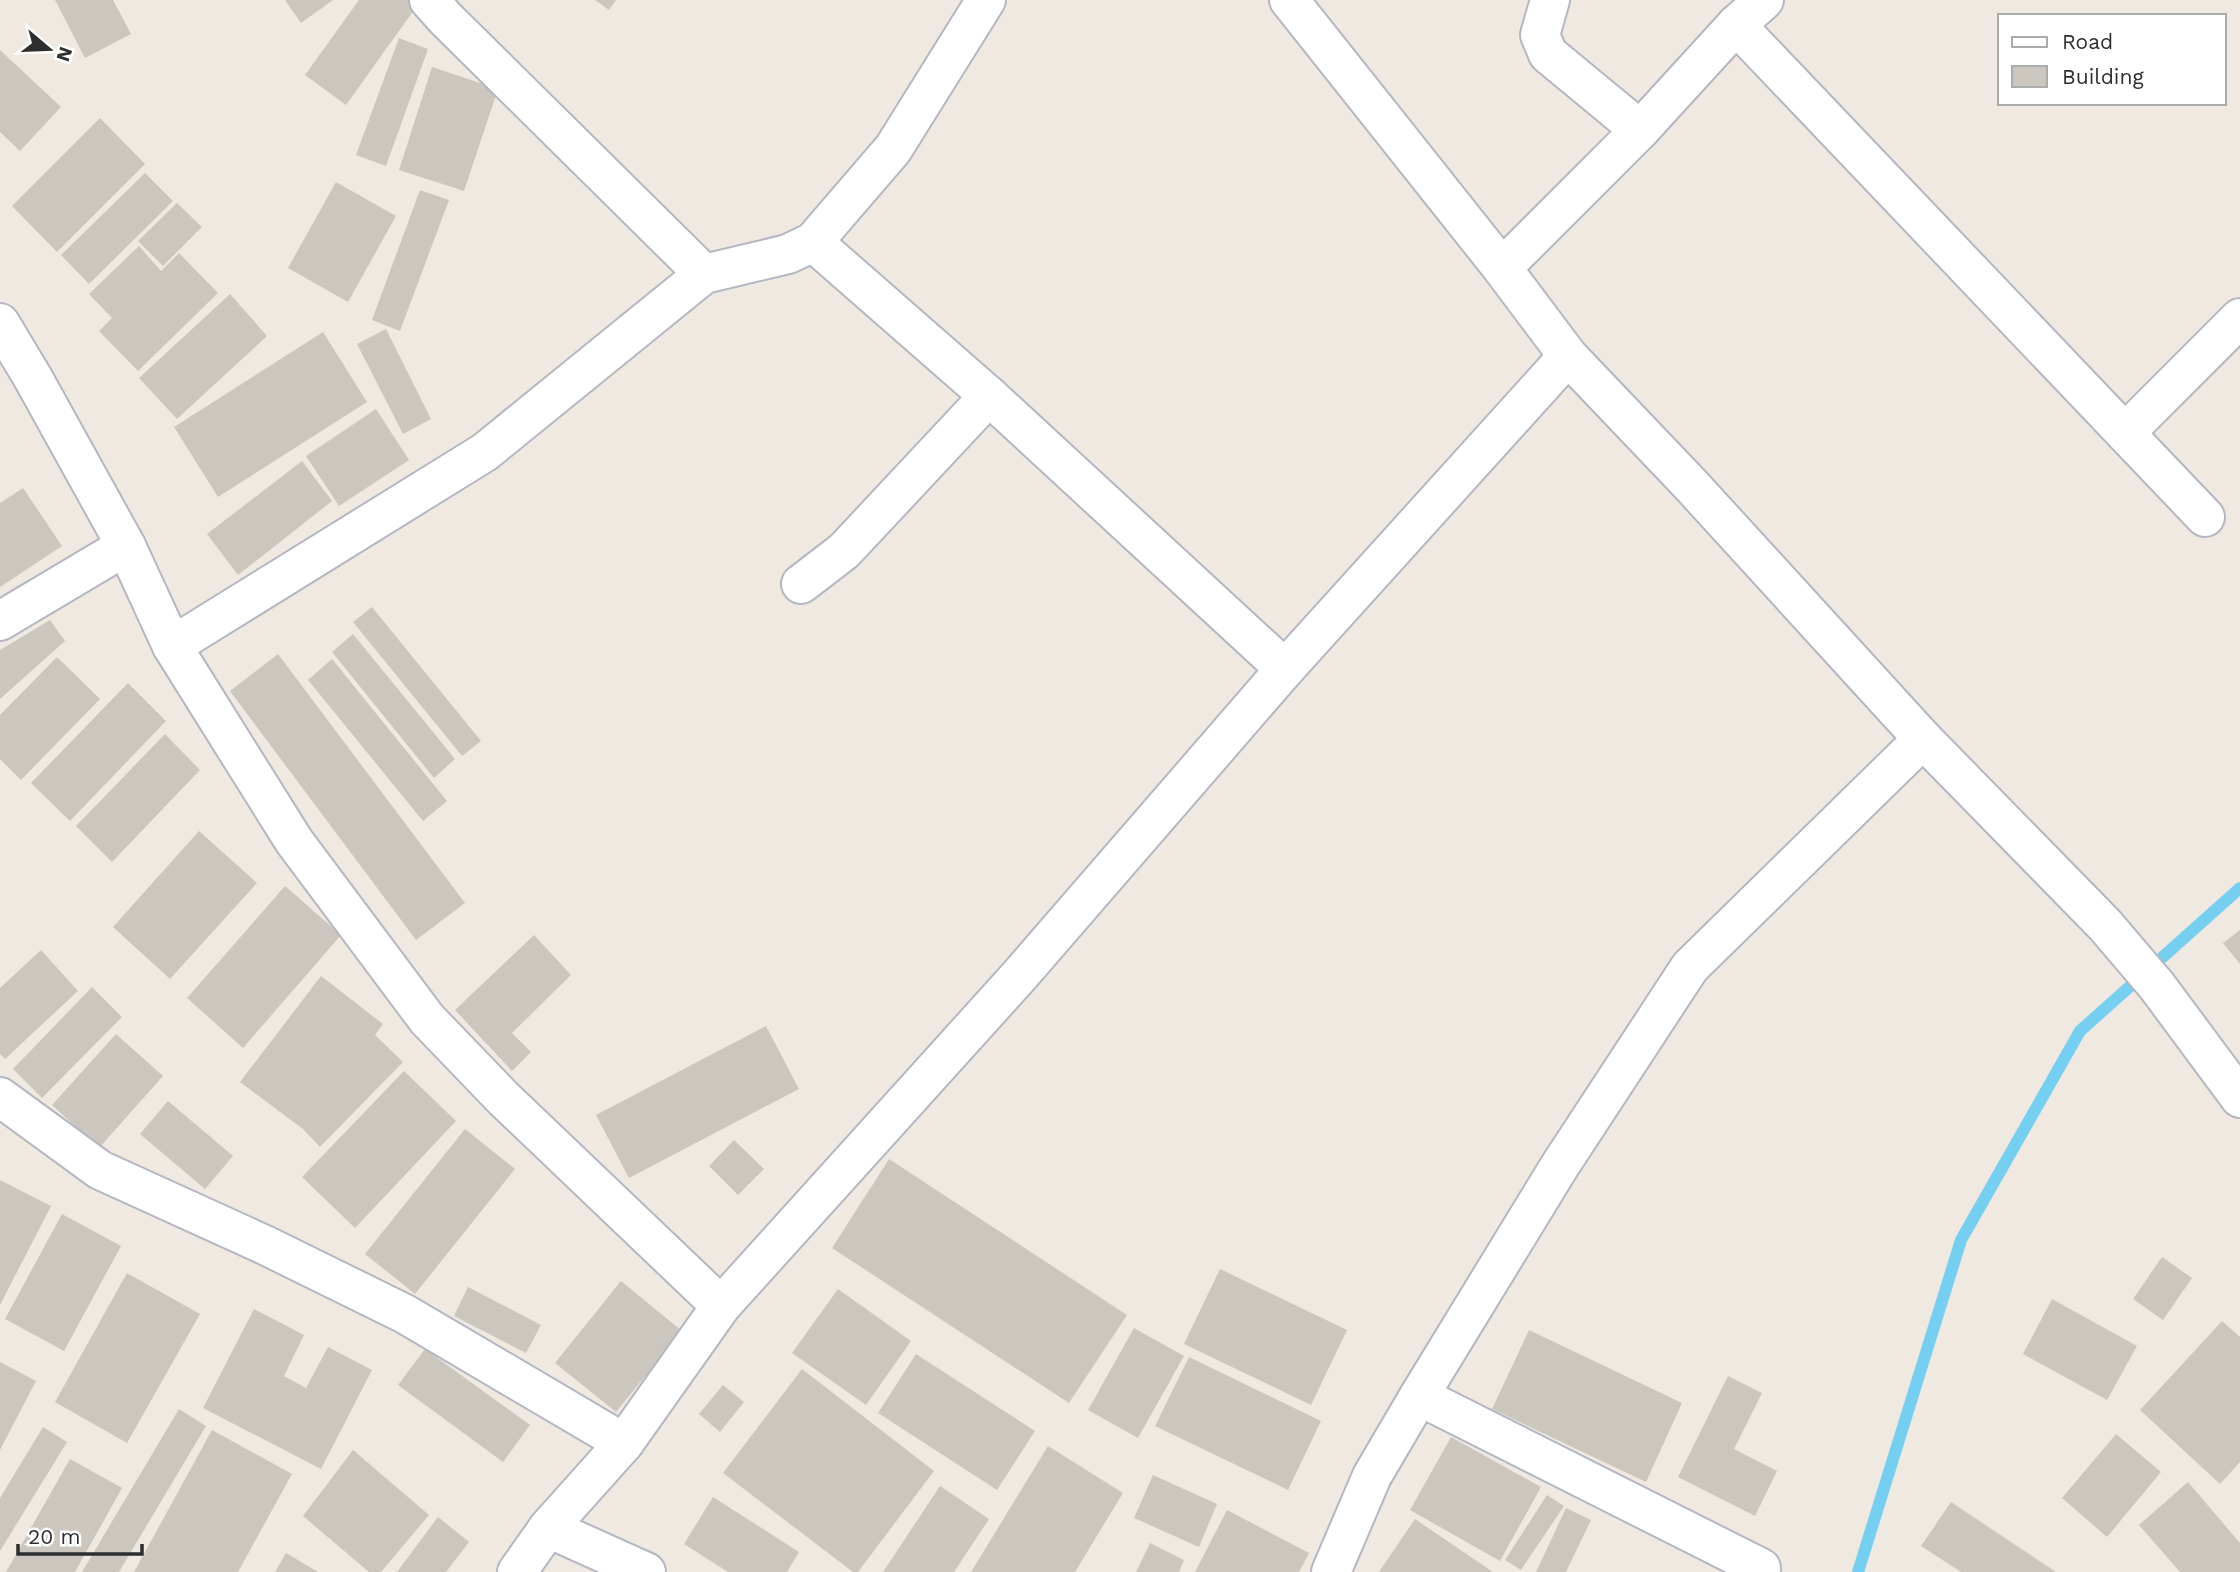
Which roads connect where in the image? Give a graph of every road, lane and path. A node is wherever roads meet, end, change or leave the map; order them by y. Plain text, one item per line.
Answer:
1 (429, 0) edge
2 (986, 0) edge
3 (1289, 0) edge
4 (1550, 0) edge
5 (1764, 0) edge
6 (1736, 25) junction
7 (1640, 130) junction
8 (813, 243) junction
9 (1502, 268) junction
10 (704, 274) junction
11 (2240, 318) edge
12 (0, 323) edge
13 (1569, 356) junction
14 (989, 396) junction
15 (2125, 433) junction
16 (2206, 517) dead end
17 (126, 546) junction
18 (800, 584) dead end
19 (0, 621) edge
20 (172, 646) junction
21 (1285, 668) junction
22 (1923, 739) junction
23 (0, 1097) edge
24 (2240, 1098) edge
25 (721, 1306) junction
26 (1419, 1396) junction
27 (624, 1443) junction
28 (548, 1528) junction
29 (1761, 1569) dead end
30 (517, 1572) edge
31 (646, 1572) edge
32 (1331, 1572) edge

1 - 10 street
2 - 8 street
3 - 9 street
4 - 7 street
5 - 6 street
6 - 7 street
6 - 15 street
7 - 9 street
8 - 10 street
8 - 14 street
9 - 13 street
10 - 20 street
11 - 15 street
12 - 17 street
13 - 21 street
13 - 22 street
14 - 18 street
14 - 21 street
15 - 16 street
17 - 19 street
17 - 20 street
20 - 25 street
21 - 25 street
22 - 24 street
22 - 26 street
23 - 27 street
25 - 27 street
26 - 29 street
26 - 32 street
27 - 28 street
28 - 30 street
28 - 31 street

